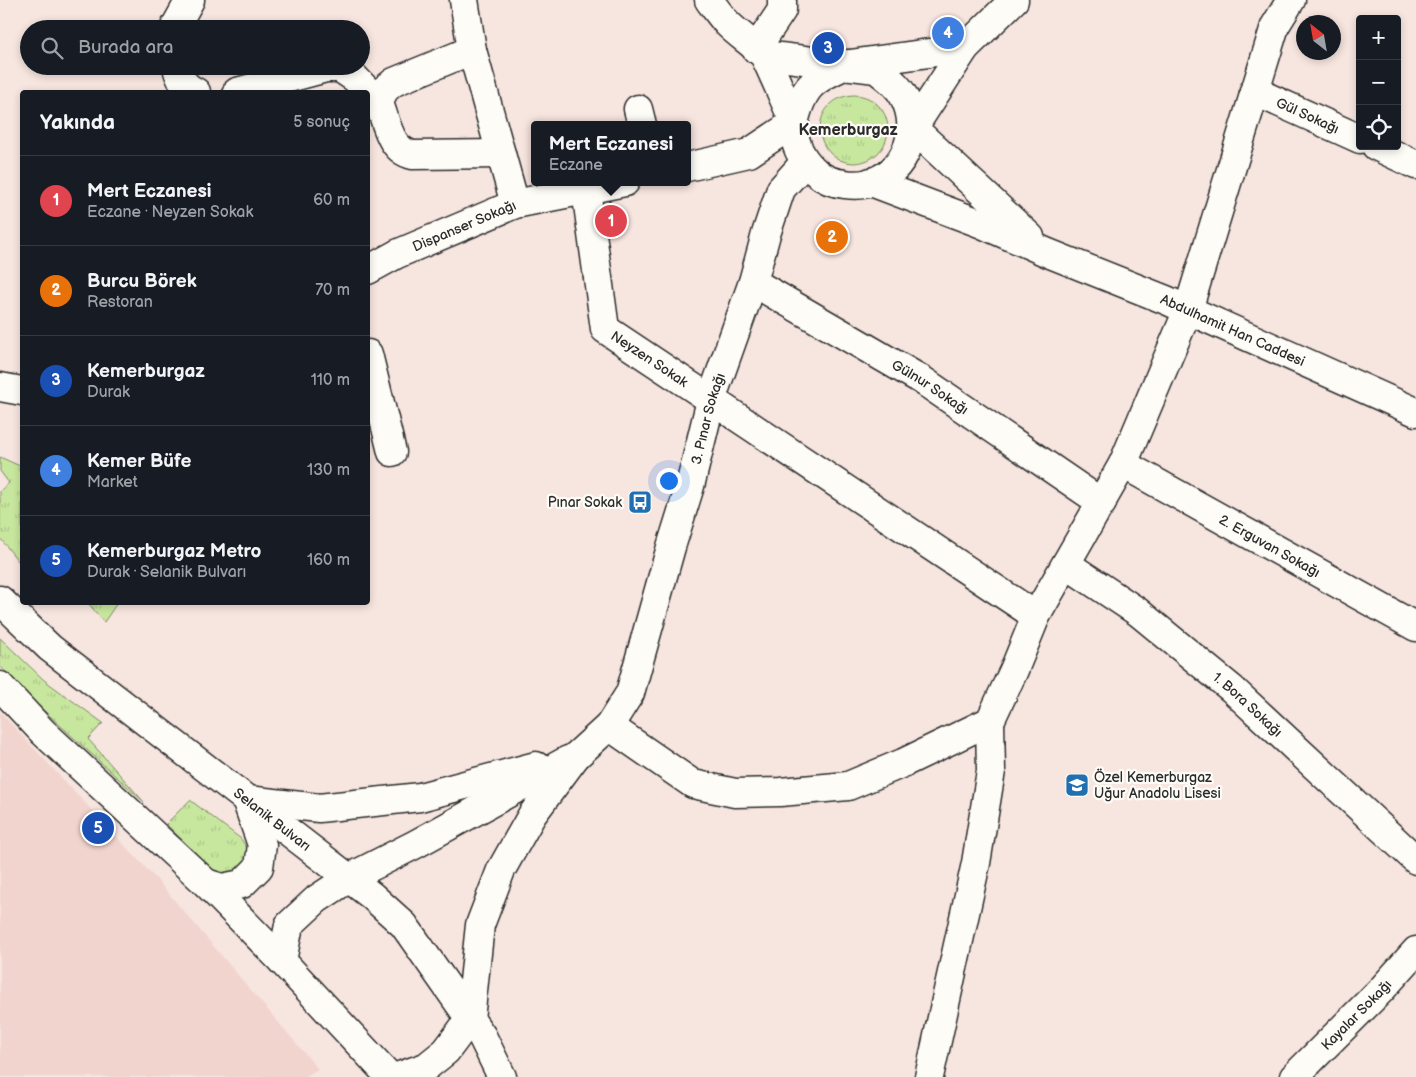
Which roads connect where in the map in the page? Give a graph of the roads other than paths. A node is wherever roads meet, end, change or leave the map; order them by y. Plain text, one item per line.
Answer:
1 (190, 0) edge
2 (464, 0) edge
3 (709, 0) edge
4 (782, 0) edge
5 (1014, 0) edge
6 (1286, 1) edge
7 (179, 20) edge
8 (965, 48) junction
9 (472, 50) junction
10 (760, 52) junction
11 (848, 64) junction
12 (180, 75) edge
13 (300, 75) edge
14 (350, 75) edge
15 (192, 90) edge
16 (244, 90) edge
17 (367, 90) edge
18 (1254, 91) junction
19 (370, 94) edge
20 (379, 103) junction
21 (794, 123) junction
22 (912, 128) junction
23 (1356, 137) edge
24 (1384, 150) edge
25 (501, 154) junction
26 (805, 162) junction
27 (1416, 165) edge
28 (691, 167) edge
29 (871, 182) junction
30 (606, 186) edge
31 (586, 190) junction
32 (515, 204) junction
33 (1048, 253) junction
34 (370, 269) edge
35 (753, 282) junction
36 (1188, 310) junction
37 (370, 362) edge
38 (0, 387) edge
39 (20, 390) edge
40 (711, 400) junction
41 (1416, 412) edge
42 (392, 452) dead end
43 (1123, 464) junction
44 (1102, 503) junction
45 (1066, 564) junction
46 (0, 600) edge
47 (1036, 616) junction
48 (1416, 627) edge
49 (0, 686) edge
50 (990, 720) junction
51 (610, 726) junction
52 (576, 756) junction
53 (246, 799) junction
54 (1416, 860) edge
55 (349, 878) junction
56 (206, 883) junction
57 (1416, 951) edge
58 (282, 961) junction
59 (470, 1019) junction
60 (390, 1077) edge
61 (397, 1077) edge
62 (502, 1077) edge
63 (929, 1077) edge
64 (1294, 1077) edge

1 - 7 street
2 - 9 street
3 - 10 street
4 - 10 street
5 - 8 street
6 - 18 street
8 - 11 street
8 - 22 street
9 - 20 street
9 - 25 street
10 - 11 street
10 - 21 street
11 - 21 street
11 - 22 street
12 - 15 street
13 - 16 street
14 - 17 street
18 - 23 street, Gül Sokağı
18 - 36 street
19 - 20 street
20 - 25 street
21 - 26 street
21 - 28 street
22 - 29 street
22 - 33 street, Abdulhamit Han Caddesi
24 - 27 street
25 - 32 street
26 - 29 street
26 - 35 street, 3. Pınar Sokağı
29 - 33 street, Abdulhamit Han Caddesi
30 - 31 street, Dispanser Sokağı
31 - 32 street, Dispanser Sokağı
31 - 40 street, Neyzen Sokak
32 - 34 street, Dispanser Sokağı
33 - 36 street, Abdulhamit Han Caddesi
35 - 40 street, 3. Pınar Sokağı
35 - 44 street, Gülnur Sokağı
36 - 41 street, Abdulhamit Han Caddesi
36 - 43 street
37 - 42 street
38 - 39 street
40 - 47 street, Neyzen Sokak
40 - 51 street, 3. Pınar Sokağı
43 - 44 street
43 - 48 street, 2. Erguvan Sokağı
44 - 45 street
45 - 47 street
45 - 54 street, 1. Bora Sokağı
46 - 53 street, Selanik Bulvarı
47 - 50 street
49 - 56 street
50 - 51 street
50 - 63 street
51 - 52 street, 3. Pınar Sokağı
52 - 53 street
52 - 55 street
52 - 59 street
53 - 55 street, Selanik Bulvarı
53 - 56 street
55 - 58 street
55 - 59 street, Selanik Bulvarı
56 - 58 street
57 - 64 street, Kayalar Sokağı
58 - 60 street
59 - 61 street
59 - 62 street, Selanik Bulvarı

